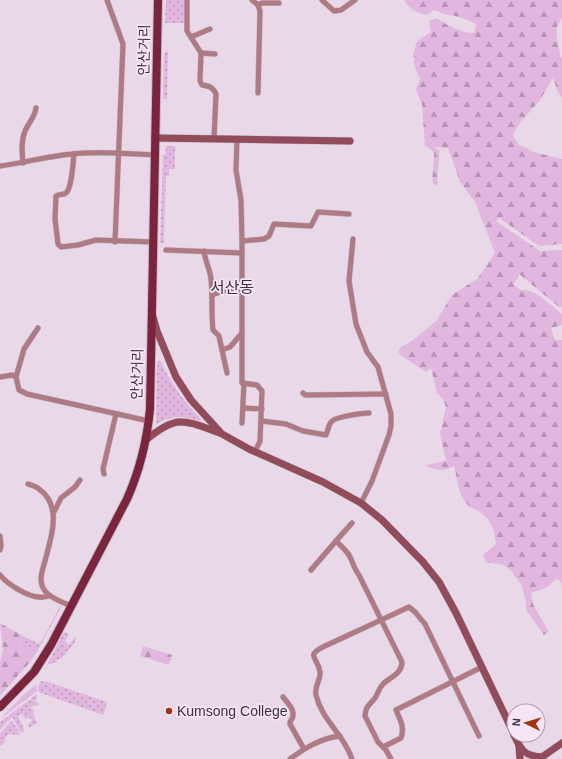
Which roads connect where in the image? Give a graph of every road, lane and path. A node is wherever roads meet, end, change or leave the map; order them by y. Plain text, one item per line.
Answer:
1 (107, 0) edge
2 (158, 0) edge
3 (188, 0) edge
4 (252, 0) edge
5 (322, 0) edge
6 (355, 0) edge
7 (280, 3) dead end
8 (258, 5) junction
9 (210, 29) dead end
10 (191, 37) junction
11 (201, 53) junction
12 (215, 54) dead end
13 (258, 92) dead end
14 (36, 108) dead end
15 (155, 138) junction
16 (214, 139) junction
17 (237, 139) junction
18 (350, 141) dead end
19 (118, 153) junction
20 (74, 154) junction
21 (155, 155) junction
22 (23, 163) junction
23 (0, 166) edge
24 (349, 214) dead end
25 (353, 239) dead end
26 (242, 241) junction
27 (115, 242) junction
28 (153, 242) junction
29 (166, 250) dead end
30 (204, 251) junction
31 (242, 253) junction
32 (242, 289) junction
33 (212, 295) junction
34 (151, 309) junction
35 (38, 328) dead end
36 (242, 333) junction
37 (222, 350) junction
38 (227, 373) dead end
39 (16, 377) junction
40 (0, 378) edge
41 (244, 383) junction
42 (303, 392) dead end
43 (386, 394) junction
44 (243, 408) junction
45 (262, 409) junction
46 (369, 413) dead end
47 (116, 414) junction
48 (149, 421) junction
49 (262, 421) junction
50 (242, 423) dead end
51 (222, 434) junction
52 (146, 440) junction
53 (255, 452) junction
54 (104, 474) dead end
55 (80, 480) dead end
56 (28, 484) dead end
57 (361, 503) junction
58 (53, 513) junction
59 (352, 523) dead end
60 (0, 536) edge
61 (336, 541) junction
62 (0, 550) edge
63 (311, 570) dead end
64 (0, 575) edge
65 (49, 596) junction
66 (71, 606) junction
67 (382, 620) junction
68 (482, 667) junction
69 (452, 682) junction
70 (282, 697) dead end
71 (0, 707) edge
72 (506, 718) edge
73 (340, 736) junction
74 (479, 736) dead end
75 (562, 743) edge
76 (519, 744) joint
77 (383, 747) junction
78 (304, 749) junction
79 (540, 758) edge
80 (290, 759) edge
81 (352, 759) edge
82 (391, 759) edge
83 (520, 759) edge

1 - 19 street
2 - 15 main road, 안산거리
3 - 10 street
4 - 8 street
5 - 6 street
7 - 8 street
8 - 13 street
9 - 10 street
10 - 11 street
11 - 12 street
11 - 16 street
14 - 22 street
15 - 16 main road
15 - 21 main road, 안산거리
16 - 17 main road
17 - 18 main road
17 - 26 street
19 - 20 street
19 - 21 street
19 - 27 street
20 - 22 street
20 - 27 street
21 - 28 main road, 안산거리
22 - 23 street
24 - 26 street
25 - 43 street
26 - 31 street
27 - 28 street
28 - 34 main road, 안산거리
29 - 30 street
30 - 31 street
30 - 33 street
31 - 32 street
32 - 33 street
32 - 36 street
33 - 37 street
34 - 48 main road, 안산거리
34 - 51 main road
35 - 39 street
36 - 37 street
36 - 41 street
37 - 38 street
39 - 40 street
39 - 47 street
41 - 44 street
41 - 45 street
42 - 43 street
43 - 57 street
44 - 45 street
44 - 50 street
45 - 49 street
46 - 49 street
47 - 48 street
47 - 54 street
48 - 52 main road, 안산거리
49 - 53 street
51 - 52 main road
51 - 53 main road
52 - 66 main road, 안산거리
53 - 57 main road
55 - 58 street
56 - 58 street
57 - 68 main road
58 - 65 street
59 - 61 street
60 - 62 street
61 - 63 street
61 - 67 street
64 - 65 street
65 - 66 street
66 - 71 main road, 안산거리
67 - 69 street
67 - 73 street
67 - 77 street
68 - 69 street
68 - 72 main road
69 - 74 street
69 - 77 street
70 - 78 street
73 - 78 street
73 - 81 street
75 - 79 main road
76 - 79 main road
76 - 83 main road
77 - 82 street
78 - 80 street

